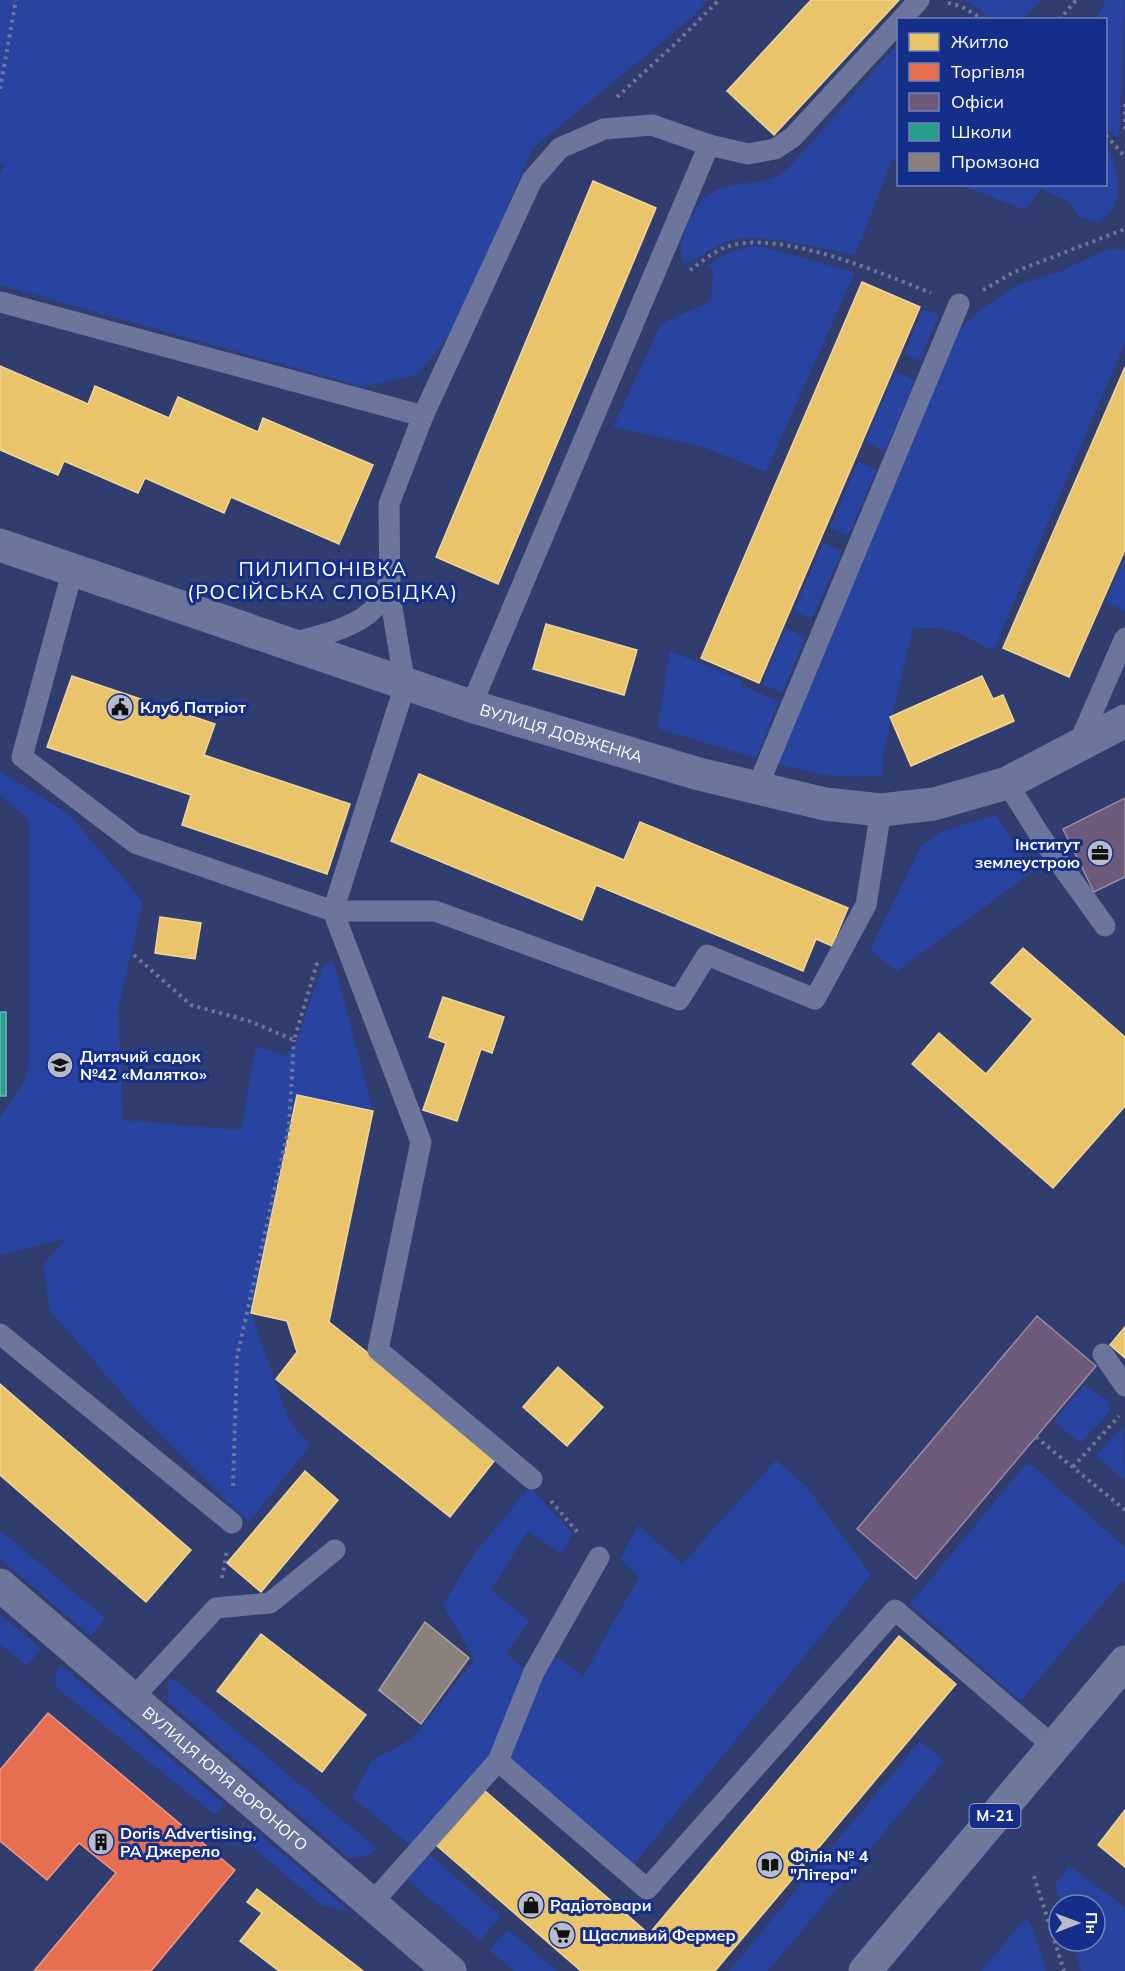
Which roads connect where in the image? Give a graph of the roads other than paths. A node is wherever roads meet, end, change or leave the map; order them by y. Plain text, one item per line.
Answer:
1 (919, 0) edge
2 (903, 18) edge
3 (897, 24) edge
4 (709, 145) junction
5 (0, 302) edge
6 (959, 304) road end
7 (423, 416) junction
8 (0, 545) edge
9 (74, 568) junction
10 (390, 578) junction
11 (1125, 638) edge
12 (288, 644) junction
13 (405, 685) junction
14 (471, 706) junction
15 (1125, 721) edge
16 (1078, 745) junction
17 (1007, 783) junction
18 (757, 788) junction
19 (881, 810) junction
20 (333, 911) junction
21 (1105, 926) dead end
22 (0, 1334) edge
23 (1103, 1354) dead end
24 (1125, 1386) edge
25 (531, 1479) dead end
26 (232, 1524) road end
27 (335, 1550) dead end
28 (599, 1557) dead end
29 (0, 1585) edge
30 (1125, 1662) edge
31 (134, 1697) junction
32 (1125, 1697) edge
33 (1053, 1746) junction
34 (498, 1761) junction
35 (371, 1904) junction
36 (450, 1971) edge
37 (865, 1971) edge
38 (894, 1971) edge

1 - 2 lane
3 - 4 lane
4 - 7 lane
4 - 14 lane
5 - 7 lane
6 - 18 lane
7 - 10 lane
8 - 9 street, ВУЛИЦЯ ДОВЖЕНКА
9 - 12 street, ВУЛИЦЯ ДОВЖЕНКА
9 - 20 lane
10 - 12 lane
10 - 13 lane
11 - 16 lane
12 - 13 street, ВУЛИЦЯ ДОВЖЕНКА
13 - 14 street, ВУЛИЦЯ ДОВЖЕНКА
13 - 20 lane
14 - 18 street, ВУЛИЦЯ ДОВЖЕНКА
15 - 16 street, ВУЛИЦЯ ДОВЖЕНКА
16 - 17 street, ВУЛИЦЯ ДОВЖЕНКА
17 - 19 street, ВУЛИЦЯ ДОВЖЕНКА
17 - 21 lane
18 - 19 street, ВУЛИЦЯ ДОВЖЕНКА
19 - 20 lane
20 - 25 lane
22 - 26 lane
23 - 24 lane
27 - 31 lane
28 - 34 lane
29 - 31 street, ВУЛИЦЯ ЮРІЯ ВОРОНОГО
30 - 33 highway, М-21
31 - 35 street, ВУЛИЦЯ ЮРІЯ ВОРОНОГО
32 - 38 highway, М-21
33 - 34 lane
33 - 37 highway, М-21
34 - 35 lane
35 - 36 street, ВУЛИЦЯ ЮРІЯ ВОРОНОГО

